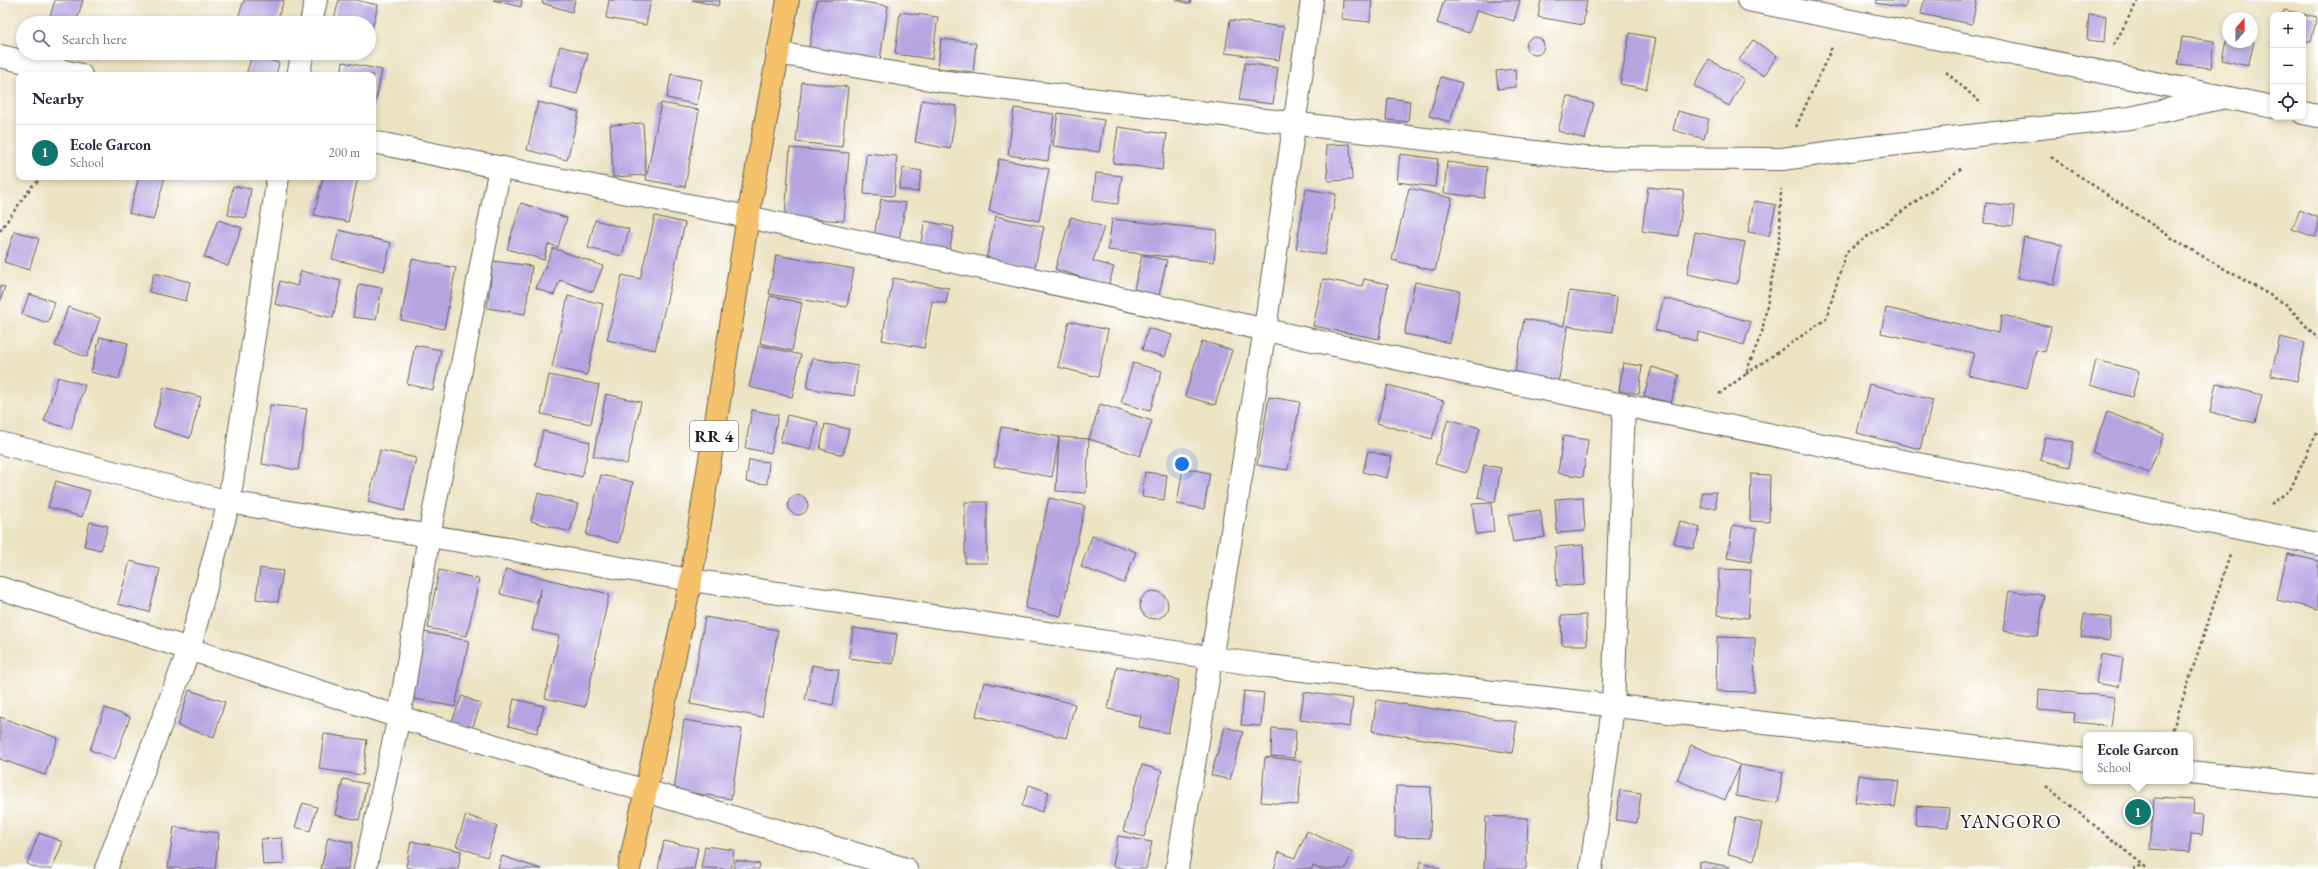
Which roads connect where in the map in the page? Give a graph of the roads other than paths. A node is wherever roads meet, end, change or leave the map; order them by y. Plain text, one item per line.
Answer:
1 (316, 0) edge
2 (788, 0) edge
3 (1312, 0) edge
4 (1748, 0) edge
5 (1847, 9) edge
6 (313, 16) edge
7 (777, 53) junction
8 (0, 56) edge
9 (16, 60) edge
10 (17, 60) edge
11 (301, 60) edge
12 (68, 72) edge
13 (299, 72) edge
14 (2221, 98) junction
15 (2270, 106) edge
16 (2306, 114) edge
17 (2318, 116) edge
18 (1294, 123) junction
19 (376, 143) edge
20 (500, 167) junction
21 (278, 180) edge
22 (748, 216) junction
23 (1265, 329) junction
24 (1624, 406) junction
25 (0, 444) edge
26 (229, 502) junction
27 (429, 536) junction
28 (2318, 544) edge
29 (691, 580) junction
30 (0, 588) edge
31 (189, 650) junction
32 (1213, 658) junction
33 (1613, 707) junction
34 (399, 717) junction
35 (2083, 760) edge
36 (2193, 772) edge
37 (2318, 786) edge
38 (645, 791) junction
39 (106, 869) edge
40 (365, 869) edge
41 (629, 869) edge
42 (906, 869) edge
43 (1177, 869) edge
44 (1591, 869) edge

1 - 6 street
2 - 7 main road, RR 4
3 - 18 street
4 - 5 street
5 - 14 street
7 - 18 street
7 - 22 main road, RR 4
8 - 9 street
10 - 12 street
11 - 13 street
14 - 15 street
14 - 18 street
16 - 17 street
18 - 23 street
19 - 20 street
20 - 22 street
20 - 27 street
21 - 26 street
22 - 23 street
22 - 29 main road, RR 4
23 - 24 street
23 - 32 street
24 - 28 street
24 - 33 street
25 - 26 street
26 - 27 street
26 - 31 street
27 - 29 street
27 - 34 street
29 - 32 street
29 - 38 main road, RR 4
30 - 31 street
31 - 34 street
31 - 39 street
32 - 33 street
32 - 43 street
33 - 35 street
33 - 44 street
34 - 38 street
34 - 40 street
36 - 37 street
38 - 41 main road, RR 4
38 - 42 street

